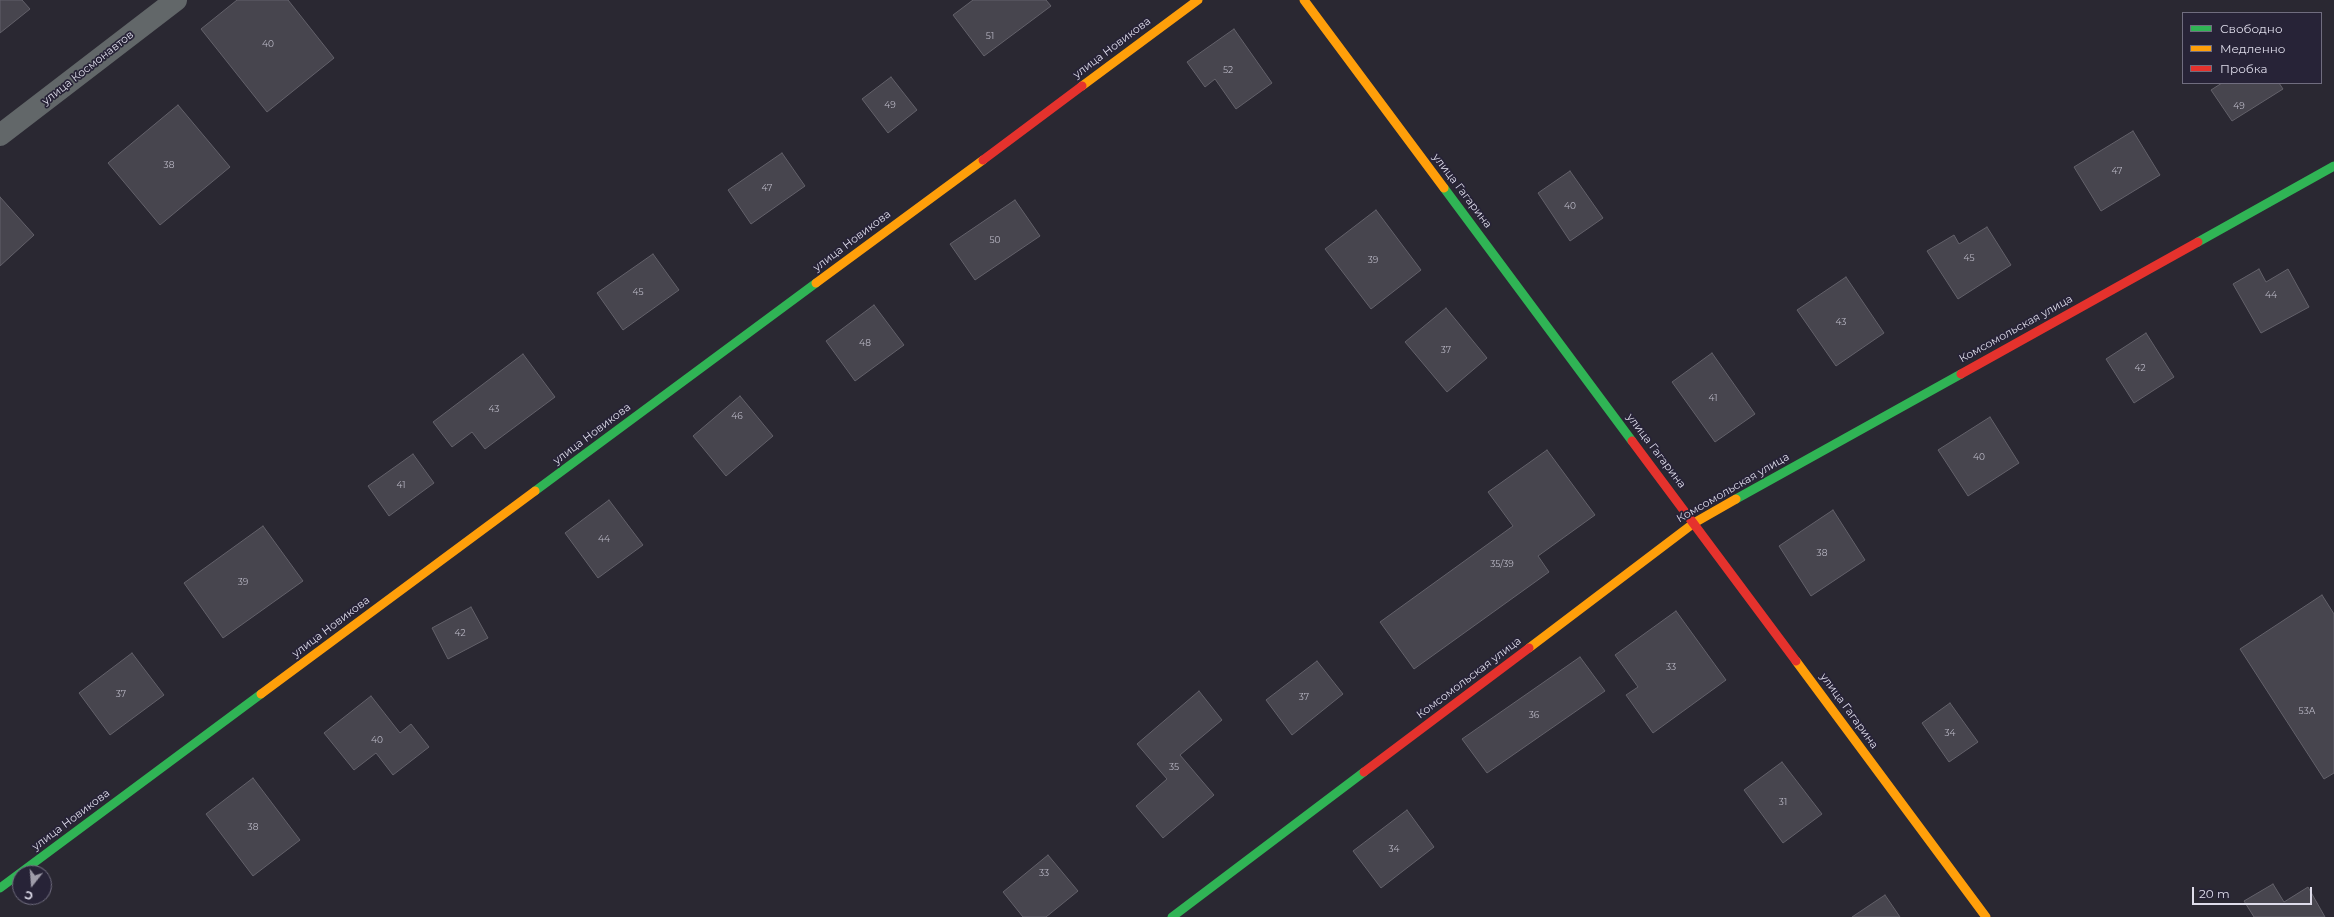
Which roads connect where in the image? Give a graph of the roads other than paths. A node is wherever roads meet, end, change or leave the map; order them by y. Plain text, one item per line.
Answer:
1 (176, 0) edge
2 (1198, 0) edge
3 (1304, 0) edge
4 (0, 136) edge
5 (2334, 166) edge
6 (1694, 522) junction
7 (0, 888) edge
8 (1172, 917) edge
9 (1986, 917) edge

1 - 4 street, улица Космонавтов
2 - 7 street, улица Новикова
3 - 6 street, улица Гагарина
5 - 6 street, Комсомольская улица
6 - 8 street, Комсомольская улица
6 - 9 street, улица Гагарина

